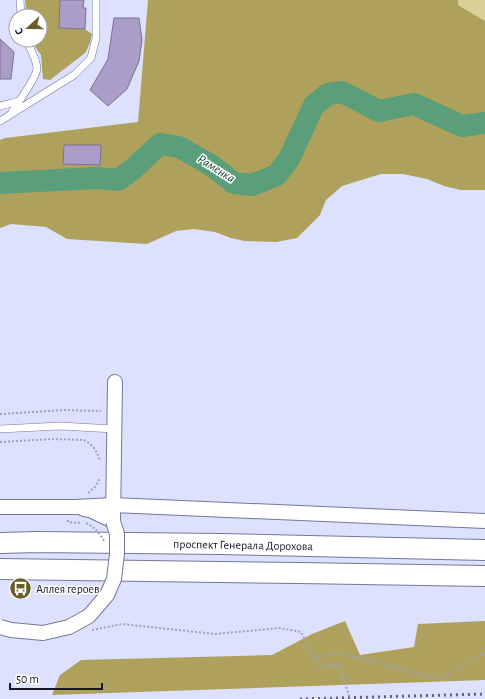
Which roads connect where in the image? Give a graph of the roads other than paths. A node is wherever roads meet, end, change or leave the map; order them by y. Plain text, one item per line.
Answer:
1 (96, 0) edge
2 (30, 48) edge
3 (19, 100) junction
4 (0, 106) edge
5 (11, 114) junction
6 (0, 121) edge
7 (115, 382) dead end
8 (0, 429) edge
9 (114, 429) junction
10 (113, 505) junction
11 (0, 507) edge
12 (75, 507) junction
13 (113, 521) junction
14 (485, 521) edge
15 (0, 543) edge
16 (485, 550) edge
17 (0, 570) edge
18 (485, 576) edge
19 (0, 628) edge

1 - 5 lane
2 - 3 lane
3 - 4 lane
3 - 5 lane
5 - 6 lane
7 - 9 street
8 - 9 lane
9 - 10 street
10 - 12 street
10 - 13 street
10 - 14 street
11 - 12 street
12 - 13 street
13 - 19 street, bridge
15 - 16 main road, проспект Генерала Дорохова
17 - 18 main road

